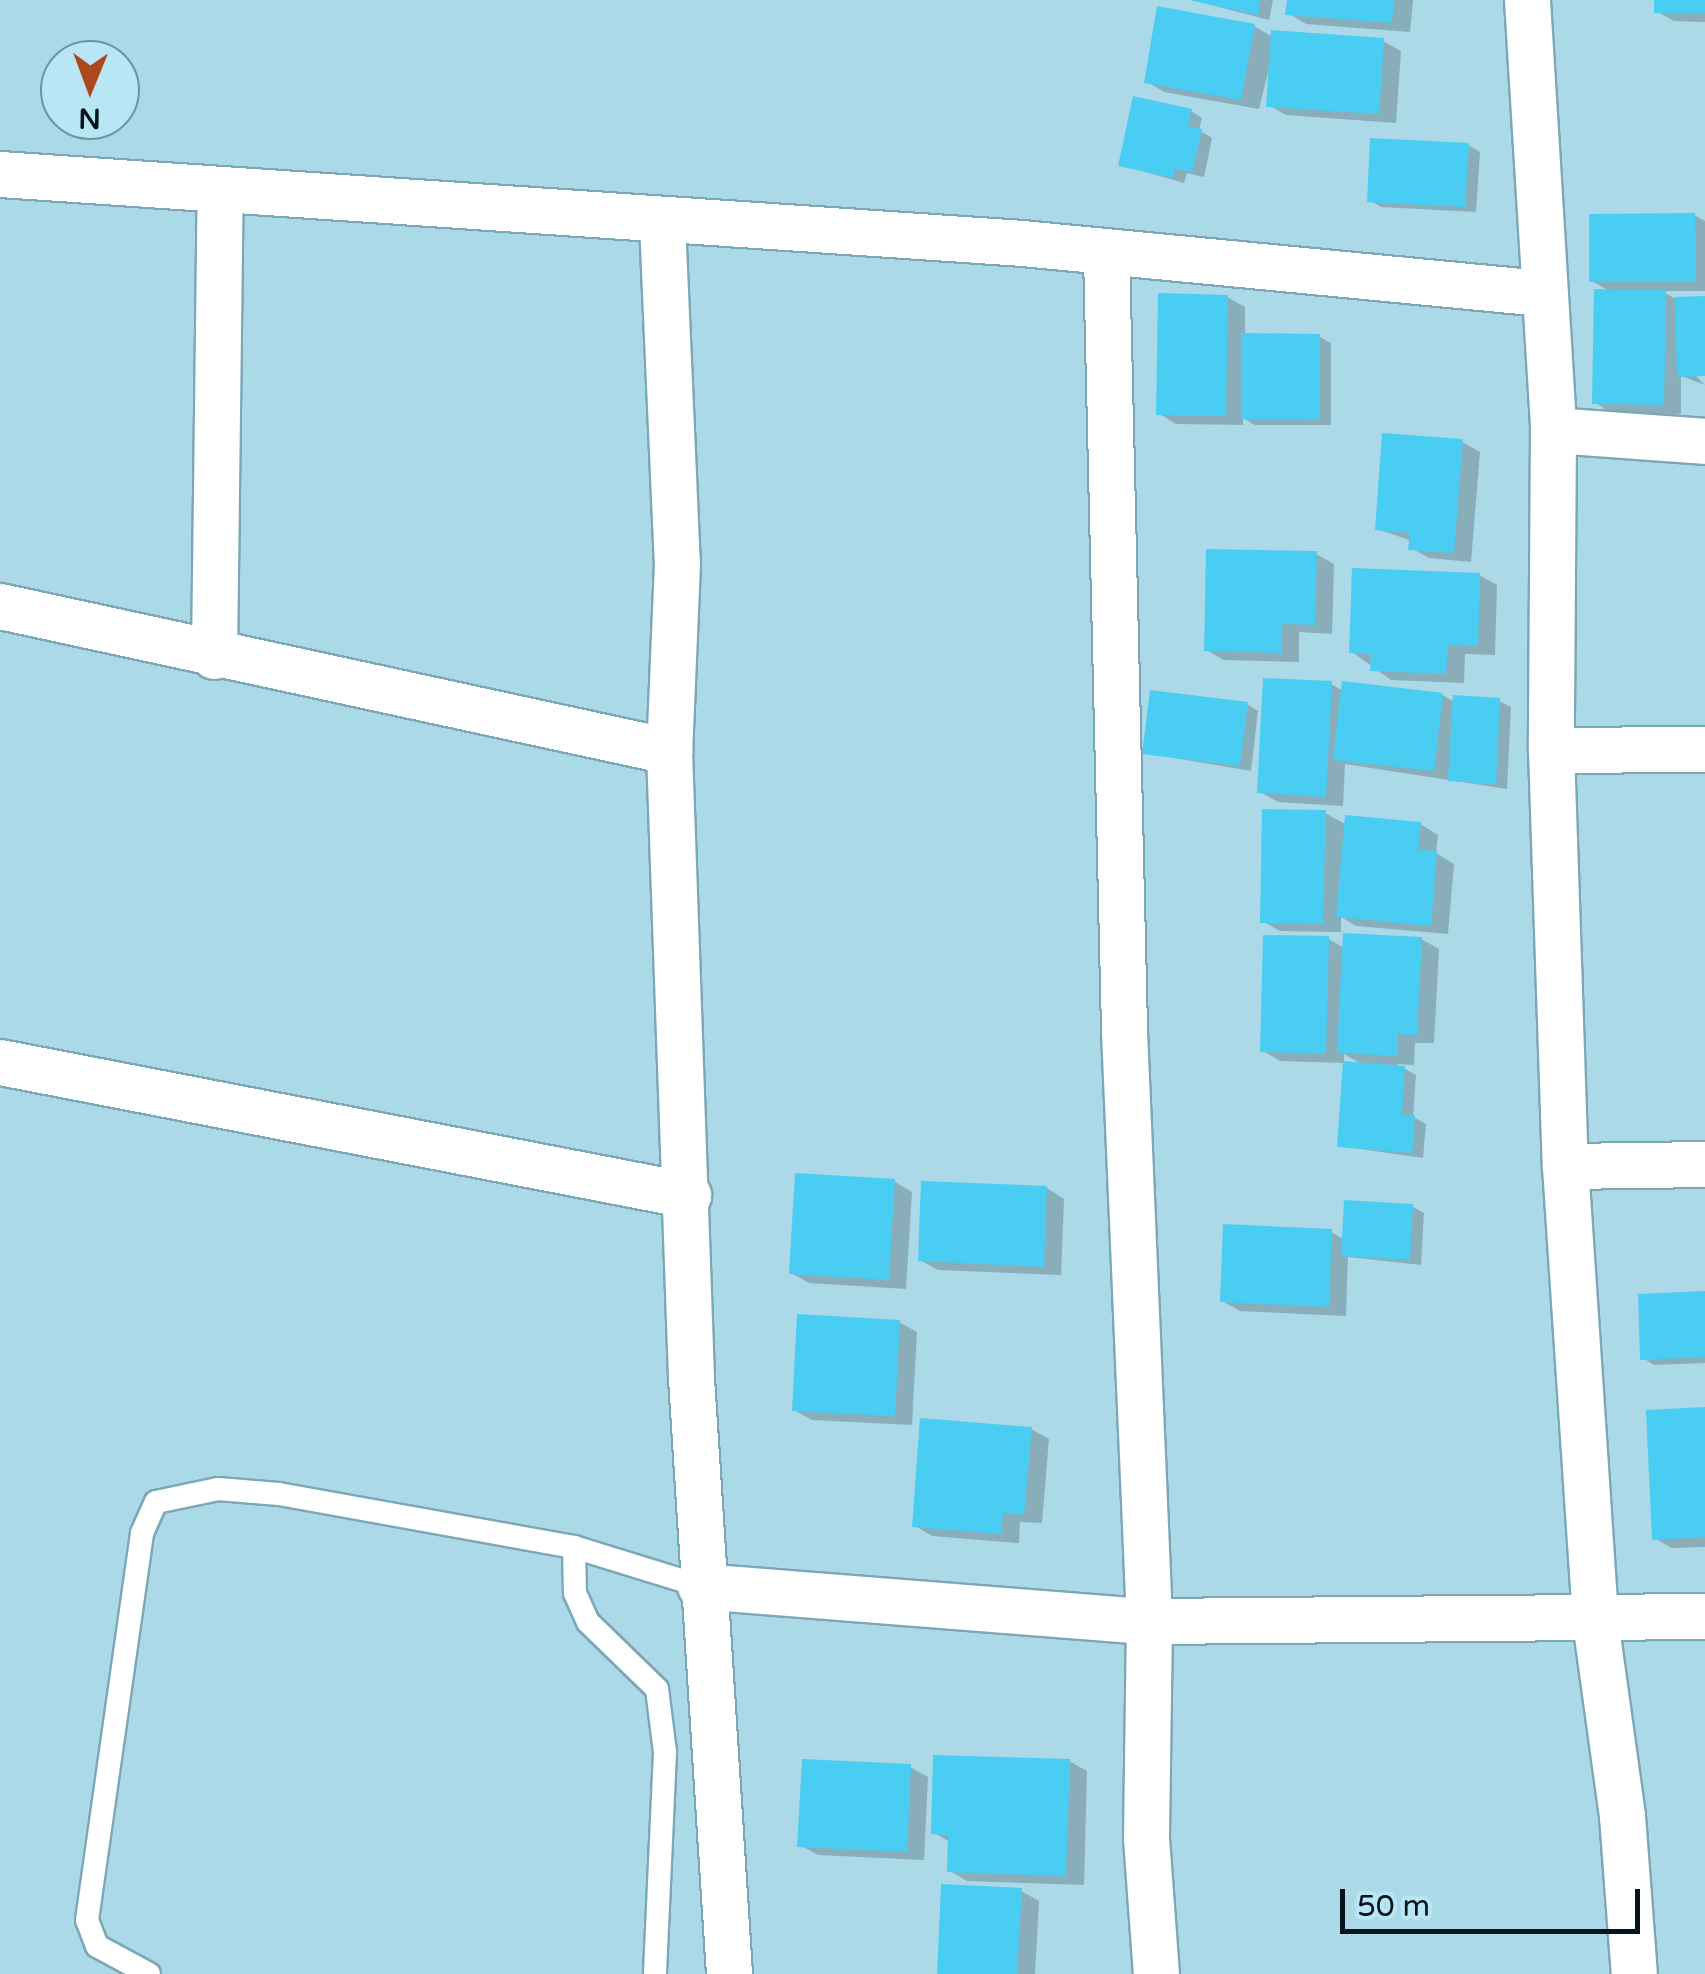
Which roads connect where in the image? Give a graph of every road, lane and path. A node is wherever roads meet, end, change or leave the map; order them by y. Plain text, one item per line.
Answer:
1 (1527, 0) edge
2 (0, 174) edge
3 (220, 192) junction
4 (662, 223) junction
5 (1106, 254) junction
6 (1541, 293) junction
7 (1553, 430) junction
8 (1705, 442) edge
9 (0, 606) edge
10 (214, 656) junction
11 (1705, 749) edge
12 (1551, 750) junction
13 (668, 751) junction
14 (0, 1062) edge
15 (1705, 1164) edge
16 (1565, 1166) junction
17 (688, 1196) junction
18 (574, 1547) junction
19 (700, 1586) junction
20 (1705, 1616) edge
21 (1149, 1621) junction
22 (1594, 1621) junction
23 (149, 1974) edge
24 (655, 1974) edge
25 (729, 1974) edge
26 (1156, 1974) edge
27 (1634, 1974) edge

1 - 6 street
2 - 3 street
3 - 4 street
3 - 10 street
4 - 5 street
4 - 13 street
5 - 6 street
5 - 21 street
6 - 7 street
7 - 8 street
7 - 12 street
9 - 10 street
10 - 13 street
11 - 12 street
12 - 16 street
13 - 17 street
14 - 17 street
15 - 16 street
16 - 22 street
17 - 19 street
18 - 19 lane
18 - 23 lane
18 - 24 lane
19 - 21 street
19 - 25 street
20 - 22 street
21 - 22 street
21 - 26 street
22 - 27 street

